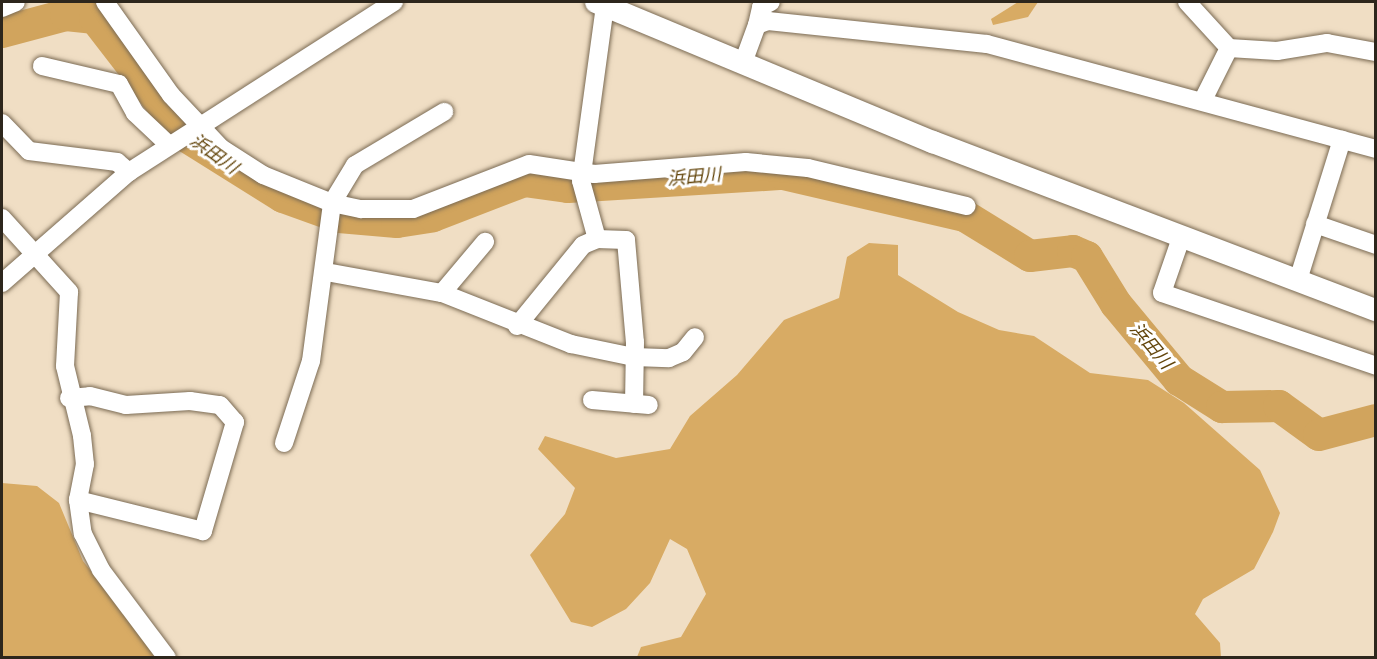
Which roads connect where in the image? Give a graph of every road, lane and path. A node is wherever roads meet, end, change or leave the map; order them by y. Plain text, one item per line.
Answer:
1 (16, 2) edge
2 (105, 2) edge
3 (394, 2) edge
4 (771, 2) edge
5 (1187, 2) edge
6 (600, 3) edge
7 (2, 8) edge
8 (757, 26) junction
9 (1229, 48) junction
10 (1376, 52) edge
11 (743, 63) junction
12 (42, 66) dead end
13 (1203, 100) junction
14 (444, 112) dead end
15 (2, 123) edge
16 (197, 126) junction
17 (1342, 140) junction
18 (171, 143) junction
19 (1376, 149) edge
20 (129, 172) junction
21 (582, 183) junction
22 (966, 206) dead end
23 (330, 211) junction
24 (2, 218) edge
25 (1316, 224) junction
26 (1181, 238) junction
27 (597, 239) junction
28 (485, 242) dead end
29 (1376, 245) edge
30 (36, 253) junction
31 (326, 272) junction
32 (1298, 280) junction
33 (2, 283) edge
34 (442, 293) junction
35 (1376, 310) edge
36 (517, 326) junction
37 (695, 337) dead end
38 (634, 357) junction
39 (1376, 366) edge
40 (69, 398) junction
41 (592, 400) dead end
42 (284, 443) dead end
43 (78, 500) junction
44 (167, 657) edge

1 - 7 street
2 - 16 street
3 - 16 street
4 - 8 street
5 - 9 street
6 - 11 street
6 - 21 street
8 - 11 street
8 - 13 street
9 - 10 street
9 - 13 street
11 - 26 street
12 - 18 street
13 - 17 street
14 - 23 street
15 - 20 street
16 - 18 street
16 - 23 street
17 - 19 street
17 - 25 street
18 - 20 street
20 - 30 street
21 - 22 street
21 - 23 street
21 - 27 street
23 - 31 street
24 - 30 street
25 - 29 street
25 - 32 street
26 - 32 street
26 - 39 street
27 - 36 street
27 - 38 street
28 - 34 street
30 - 33 street
30 - 40 street
31 - 34 street
31 - 42 street
32 - 35 street
34 - 36 street
36 - 38 street
37 - 38 street
38 - 41 street
40 - 43 street
40 - 43 street
43 - 44 street

